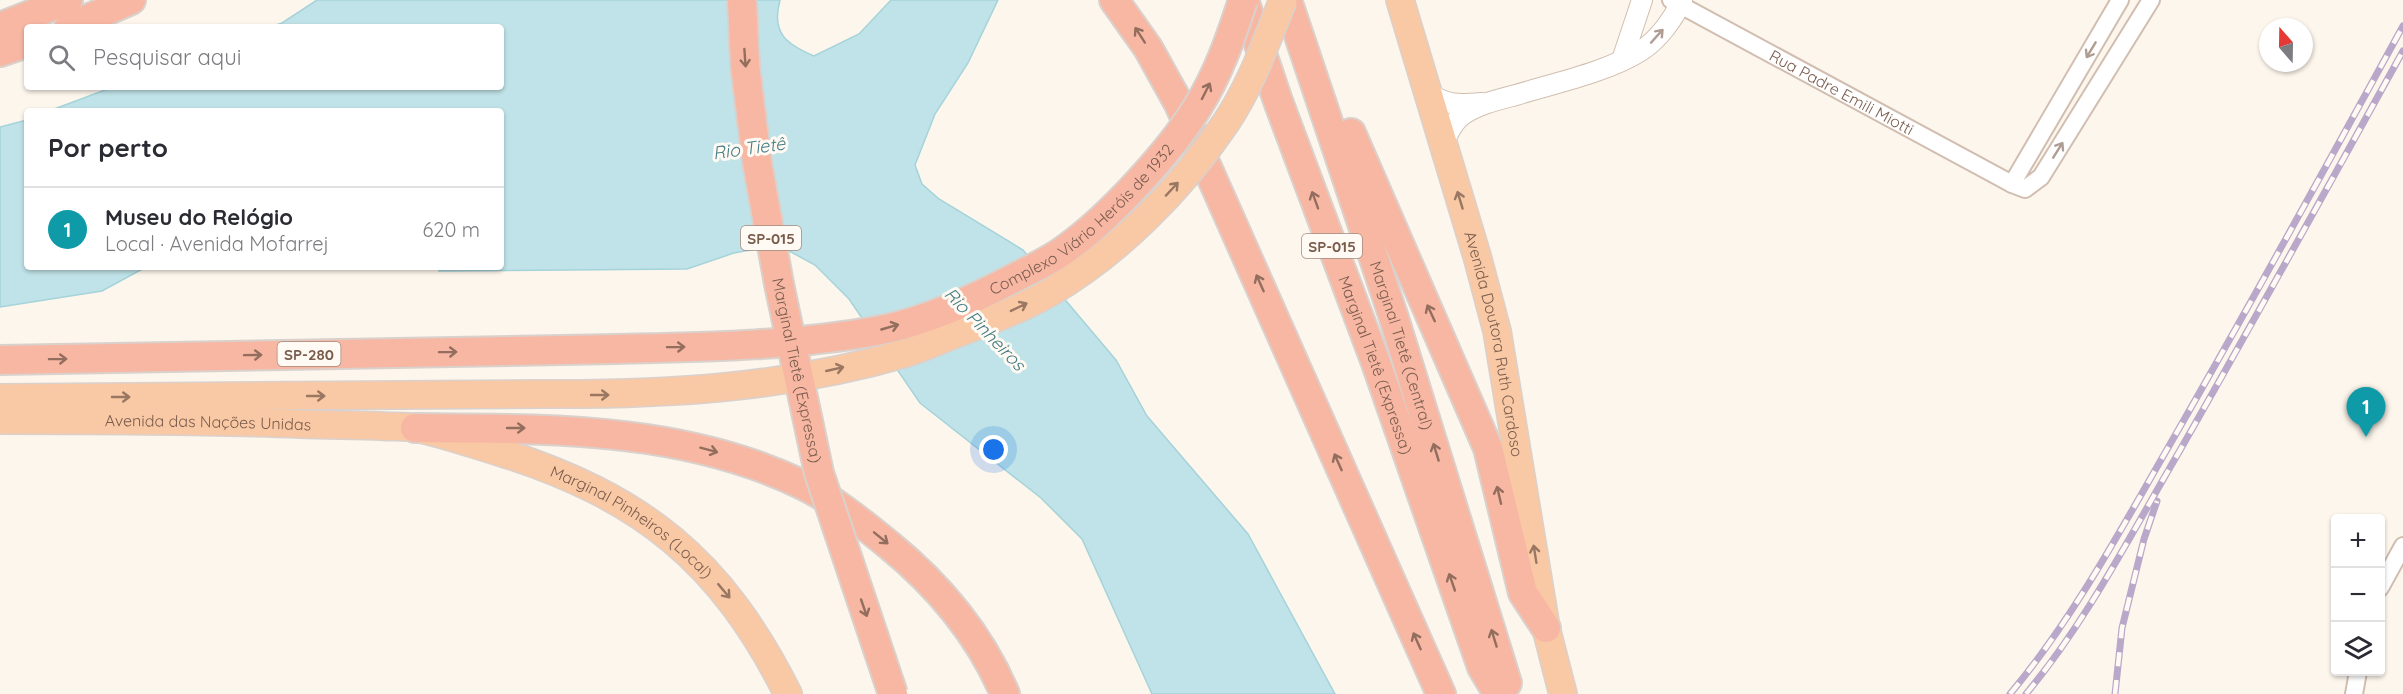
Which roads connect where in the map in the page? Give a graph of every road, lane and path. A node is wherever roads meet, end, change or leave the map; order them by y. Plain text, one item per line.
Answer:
1 (68, 0) edge
2 (131, 0) edge
3 (742, 0) edge
4 (1114, 0) edge
5 (1244, 0) edge
6 (1285, 0) edge
7 (1299, 0) edge
8 (1400, 0) edge
9 (1642, 0) edge
10 (2120, 0) edge
11 (2151, 0) edge
12 (1678, 1) edge
13 (76, 24) edge
14 (0, 27) edge
15 (24, 44) edge
16 (0, 52) edge
17 (1622, 60) junction
18 (1427, 92) junction
19 (1494, 101) junction
20 (1443, 144) junction
21 (2012, 184) junction
22 (0, 360) edge
23 (0, 398) edge
24 (0, 420) edge
25 (416, 428) junction
26 (2403, 548) edge
27 (2385, 579) edge
28 (1546, 628) junction
29 (2357, 676) edge
30 (788, 694) edge
31 (893, 694) edge
32 (1005, 694) edge
33 (1441, 694) edge
34 (1498, 694) edge
35 (1511, 694) edge
36 (1563, 694) edge
37 (2354, 694) edge

1 - 14 highway
2 - 13 highway
3 -> 31 highway, Marginal Tietê (Expressa) / SP-015, bridge
33 -> 4 highway
22 -> 5 highway, Complexo Viário Heróis de 1932 / SP-280, bridge
34 -> 5 highway, Marginal Tietê (Expressa) / SP-015
23 -> 6 highway, bridge
35 -> 6 highway, Marginal Tietê (Central)
28 -> 7 highway
8 - 18 highway, Avenida Doutora Ruth Cardoso
9 - 17 street
10 -> 21 street
21 -> 11 street
17 -> 12 street
12 - 21 street, Rua Padre Emili Miotti
15 - 16 highway
17 - 19 street
18 - 19 street
18 - 20 highway, Avenida Doutora Ruth Cardoso
19 - 20 street
28 -> 20 highway, Avenida Doutora Ruth Cardoso
24 - 25 highway, Avenida das Nações Unidas
25 -> 30 highway, Marginal Pinheiros (Local)
25 -> 32 highway
26 - 27 street
28 - 36 highway, Avenida Doutora Ruth Cardoso
29 - 37 street

